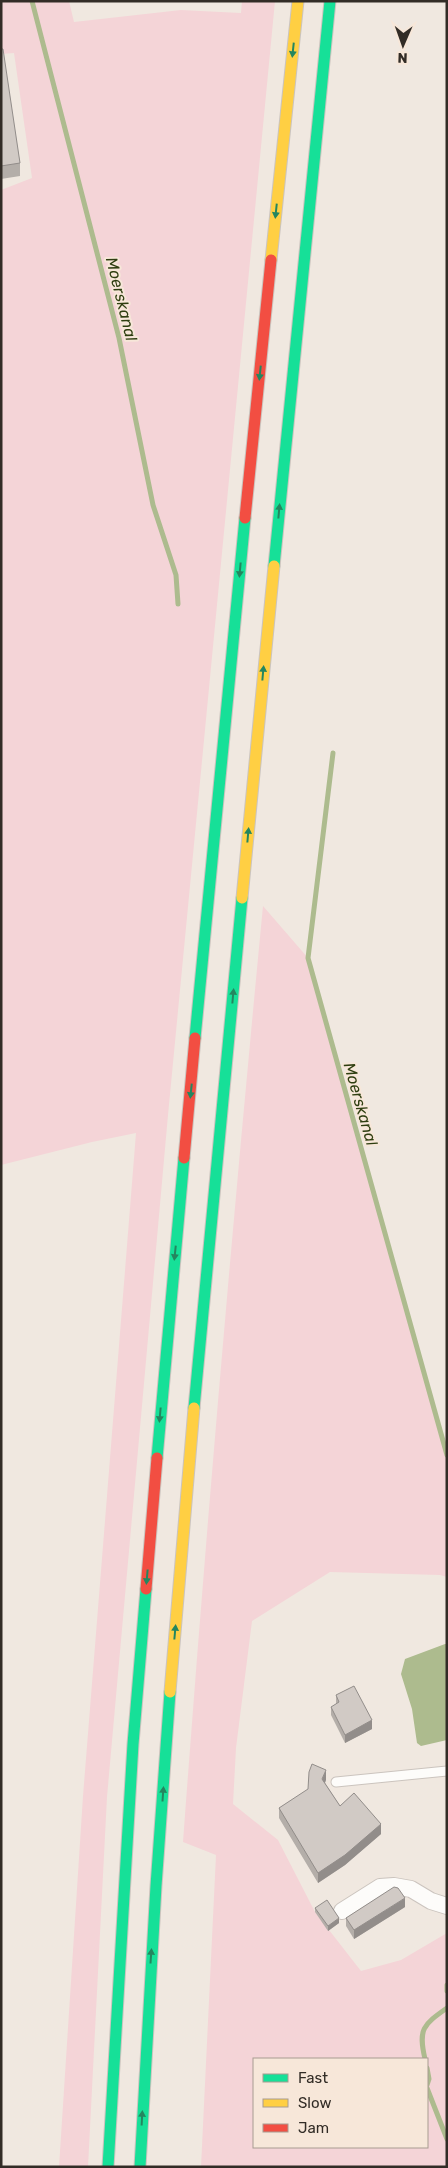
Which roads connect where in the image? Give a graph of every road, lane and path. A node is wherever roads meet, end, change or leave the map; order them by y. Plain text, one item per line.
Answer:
1 (298, 1) edge
2 (330, 1) edge
3 (447, 1771) edge
4 (336, 1782) dead end
5 (447, 1906) edge
6 (342, 1911) dead end
7 (108, 2167) edge
8 (140, 2167) edge

1 -> 7 highway
8 -> 2 highway
3 - 4 lane
5 - 6 street

